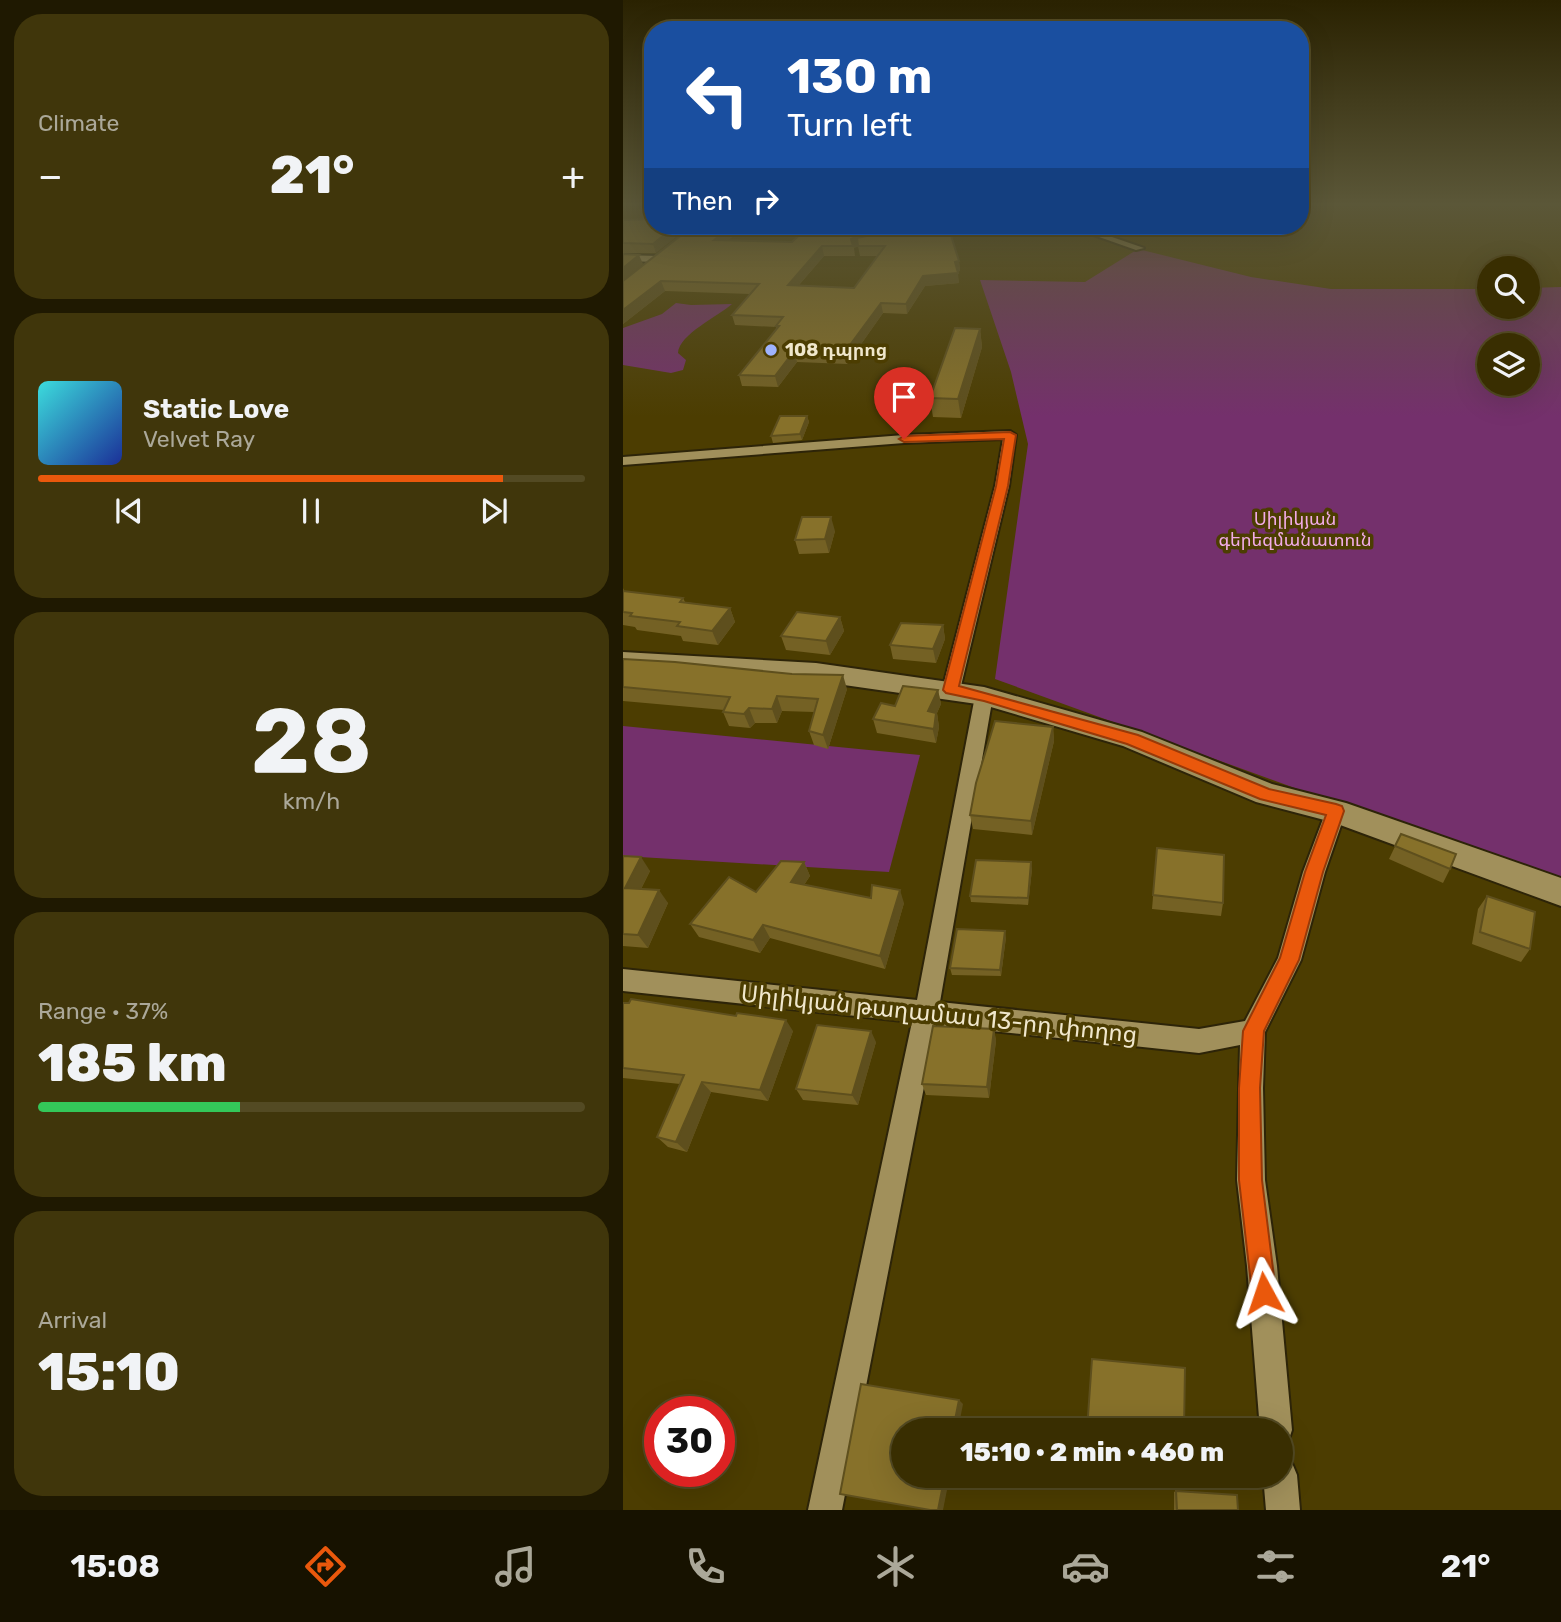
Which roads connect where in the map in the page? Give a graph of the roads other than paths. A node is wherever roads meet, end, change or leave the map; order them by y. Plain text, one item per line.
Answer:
1 (623, 461) edge
2 (623, 660) edge
3 (951, 690) junction
4 (984, 696) junction
5 (1336, 811) junction
6 (1561, 892) edge
7 (623, 981) edge
8 (926, 1014) junction
9 (1253, 1031) junction
10 (1275, 1418) edge
11 (1281, 1488) edge
12 (825, 1510) edge
13 (1283, 1510) edge

1 - 3 street
2 - 3 main road
3 - 4 main road
4 - 5 main road
4 - 8 street
5 - 6 main road
5 - 9 street
7 - 8 street, Սիլիկյան թաղամաս 13-րդ փողոց
8 - 9 street, Սիլիկյան թաղամաս 13-րդ փողոց
8 - 12 street
9 - 10 street
11 - 13 street

